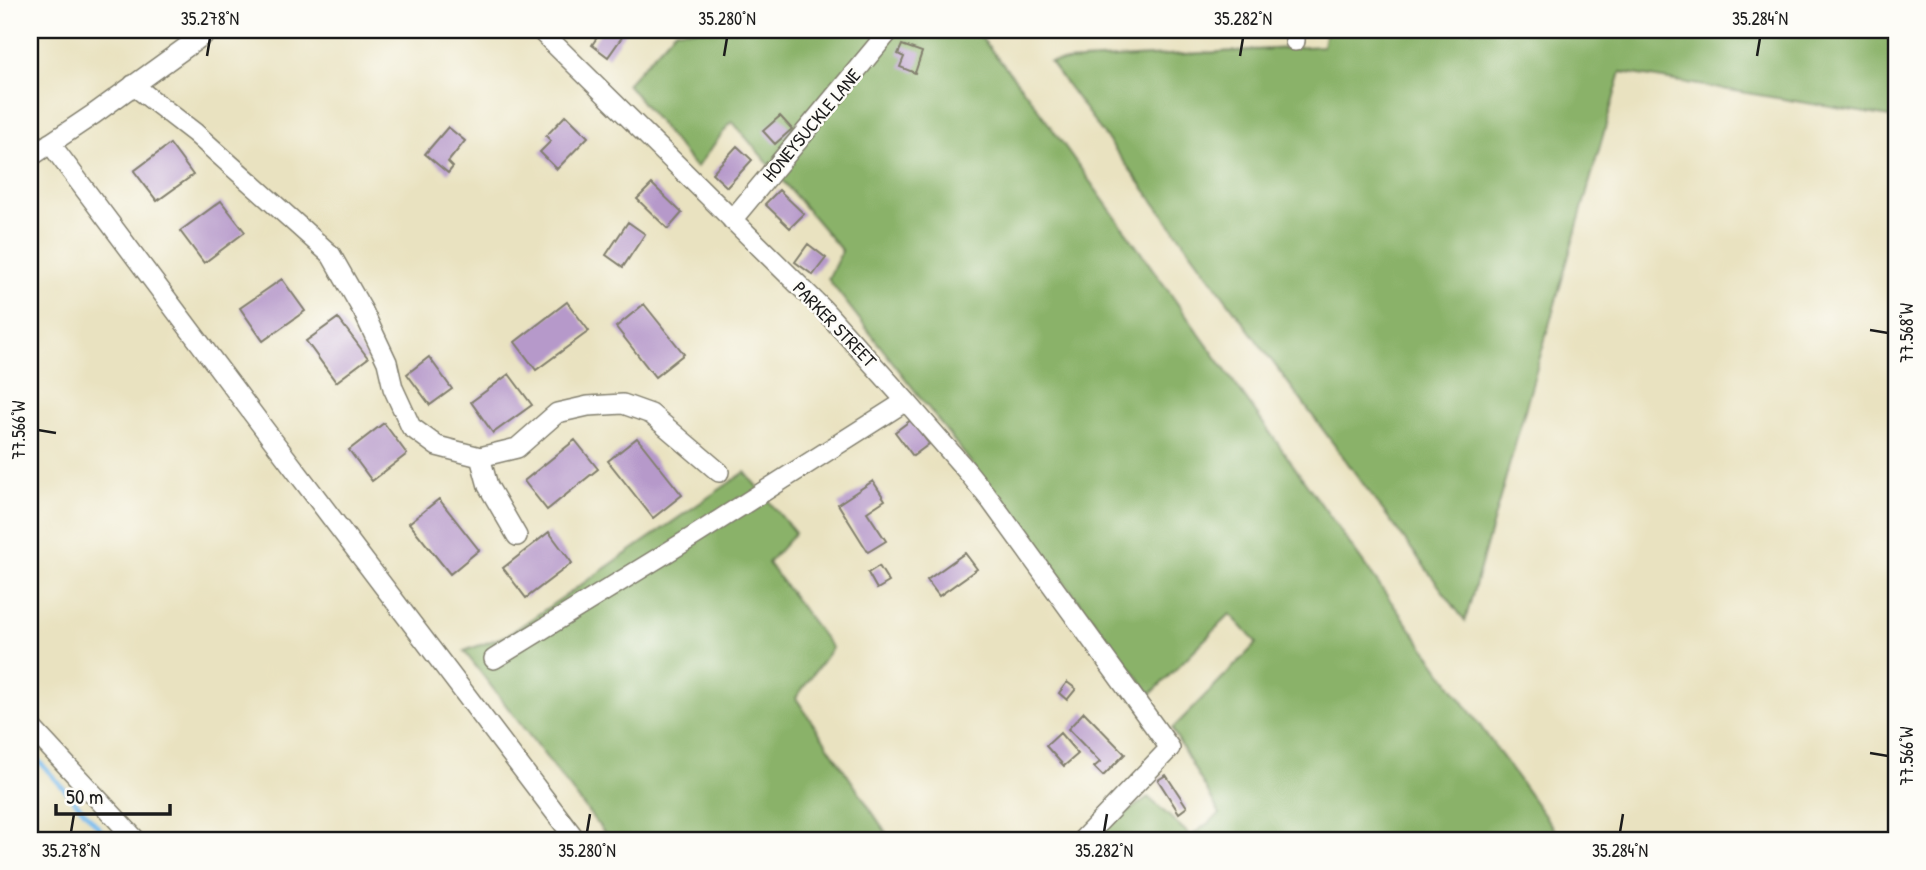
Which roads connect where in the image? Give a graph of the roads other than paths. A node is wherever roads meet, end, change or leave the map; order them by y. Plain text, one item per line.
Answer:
1 (210, 30) edge
2 (540, 30) edge
3 (890, 30) edge
4 (133, 85) junction
5 (50, 143) junction
6 (30, 157) edge
7 (732, 220) junction
8 (906, 401) junction
9 (480, 457) junction
10 (719, 472) dead end
11 (517, 536) dead end
12 (494, 659) dead end
13 (30, 726) edge
14 (136, 840) edge
15 (576, 840) edge
16 (1082, 840) edge

1 - 4 street
2 - 7 street, PARKER STREET
3 - 7 street, HONEYSUCKLE LANE
4 - 5 street
4 - 9 street
5 - 6 street
5 - 15 street
7 - 8 street, PARKER STREET
8 - 12 street
8 - 16 street, PARKER STREET
9 - 10 street
9 - 11 street
13 - 14 street

